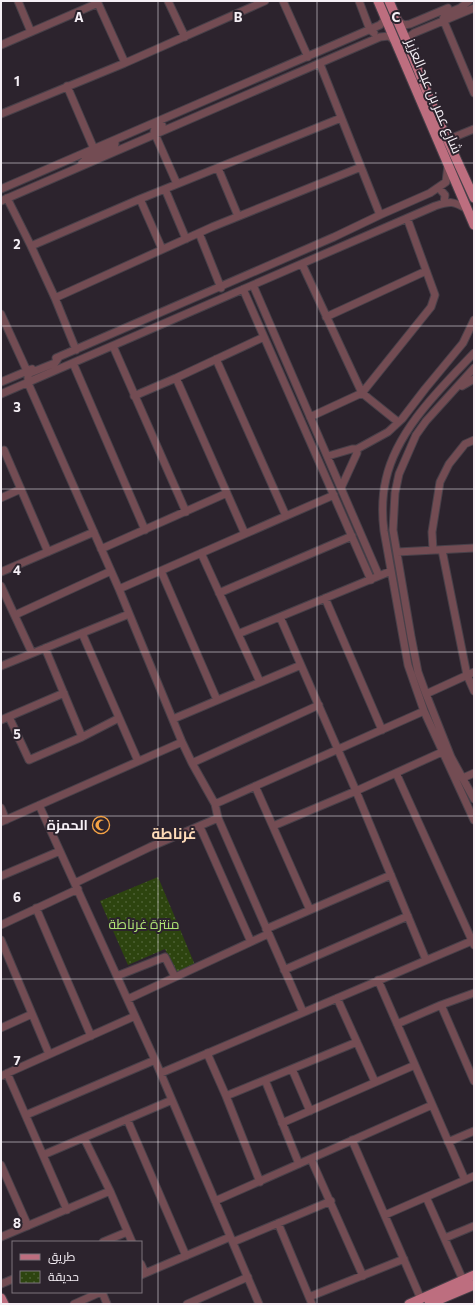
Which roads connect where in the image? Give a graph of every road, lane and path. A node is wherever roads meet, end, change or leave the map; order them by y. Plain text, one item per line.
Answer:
1 (18, 1) edge
2 (168, 1) edge
3 (265, 1) edge
4 (283, 1) edge
5 (359, 1) edge
6 (378, 1) edge
7 (390, 1) edge
8 (464, 1) edge
9 (468, 1) edge
10 (97, 2) edge
11 (474, 8) edge
12 (384, 14) junction
13 (398, 21) junction
14 (443, 21) junction
15 (370, 30) junction
16 (31, 32) junction
17 (185, 37) junction
18 (380, 37) junction
19 (397, 42) junction
20 (408, 44) junction
21 (1, 45) edge
22 (308, 57) junction
23 (125, 63) junction
24 (320, 64) junction
25 (471, 80) edge
26 (67, 86) junction
27 (474, 93) edge
28 (197, 105) junction
29 (1, 114) edge
30 (341, 118) junction
31 (474, 128) edge
32 (155, 135) junction
33 (447, 140) junction
34 (111, 142) junction
35 (94, 149) junction
36 (448, 165) junction
37 (361, 167) junction
38 (218, 168) junction
39 (74, 169) junction
40 (178, 184) junction
41 (439, 188) junction
42 (1, 189) edge
43 (166, 189) junction
44 (474, 198) edge
45 (140, 199) junction
46 (4, 200) edge
47 (444, 203) junction
48 (467, 210) junction
49 (380, 215) junction
50 (238, 216) junction
51 (407, 218) junction
52 (474, 225) edge
53 (199, 233) junction
54 (186, 239) junction
55 (31, 246) junction
56 (162, 249) junction
57 (302, 264) junction
58 (426, 271) junction
59 (253, 285) junction
60 (220, 288) junction
61 (243, 289) junction
62 (55, 298) junction
63 (1, 314) edge
64 (326, 317) junction
65 (474, 320) edge
66 (264, 337) junction
67 (113, 346) junction
68 (76, 350) junction
69 (474, 353) edge
70 (59, 357) junction
71 (216, 359) junction
72 (73, 363) junction
73 (474, 368) edge
74 (27, 371) junction
75 (176, 378) junction
76 (474, 379) edge
77 (1, 382) edge
78 (28, 383) junction
79 (455, 390) junction
80 (1, 394) edge
81 (362, 394) junction
82 (134, 396) junction
83 (310, 417) junction
84 (398, 422) junction
85 (474, 440) edge
86 (2, 448) edge
87 (357, 449) junction
88 (328, 456) junction
89 (341, 488) junction
90 (21, 489) junction
91 (227, 494) junction
92 (334, 495) junction
93 (1, 498) edge
94 (186, 512) junction
95 (286, 516) junction
96 (145, 530) junction
97 (94, 532) junction
98 (245, 534) junction
99 (352, 536) junction
100 (474, 548) edge
101 (101, 549) junction
102 (433, 550) junction
103 (442, 550) junction
104 (48, 552) junction
105 (397, 552) junction
106 (201, 553) junction
107 (111, 571) junction
108 (160, 571) junction
109 (391, 571) junction
110 (1, 572) edge
111 (379, 576) junction
112 (371, 580) junction
113 (1, 586) edge
114 (119, 589) junction
115 (219, 593) junction
116 (325, 598) junction
117 (129, 614) junction
118 (15, 615) junction
119 (280, 617) junction
120 (82, 633) junction
121 (238, 634) junction
122 (45, 648) junction
123 (32, 653) junction
124 (301, 665) junction
125 (1, 666) edge
126 (471, 674) edge
127 (260, 682) junction
128 (474, 691) edge
129 (64, 694) junction
130 (426, 694) junction
131 (218, 700) junction
132 (319, 705) junction
133 (424, 711) junction
134 (9, 717) junction
135 (119, 718) junction
136 (173, 719) junction
137 (1, 720) edge
138 (382, 730) junction
139 (82, 737) junction
140 (182, 742) junction
141 (338, 749) junction
142 (442, 752) junction
143 (138, 761) junction
144 (192, 763) junction
145 (396, 773) junction
146 (474, 773) edge
147 (463, 778) junction
148 (255, 786) junction
149 (356, 790) junction
150 (474, 799) edge
151 (215, 804) junction
152 (39, 805) junction
153 (1, 808) edge
154 (218, 818) junction
155 (474, 820) edge
156 (4, 821) edge
157 (273, 826) junction
158 (200, 827) junction
159 (60, 851) junction
160 (391, 875) junction
161 (1, 876) edge
162 (76, 886) junction
163 (36, 908) junction
164 (310, 910) junction
165 (408, 916) junction
166 (1, 925) edge
167 (267, 932) junction
168 (1, 940) edge
169 (251, 942) junction
170 (473, 942) edge
171 (426, 960) junction
172 (284, 970) junction
173 (117, 976) junction
174 (175, 977) junction
175 (378, 980) junction
176 (474, 992) edge
177 (337, 998) junction
178 (128, 999) junction
179 (441, 1005) junction
180 (303, 1012) junction
181 (32, 1014) junction
182 (135, 1016) junction
183 (397, 1024) junction
184 (1, 1028) edge
185 (91, 1036) junction
186 (357, 1042) junction
187 (207, 1053) junction
188 (49, 1054) junction
189 (155, 1060) junction
190 (415, 1065) junction
191 (292, 1069) junction
192 (161, 1073) junction
193 (4, 1075) edge
194 (265, 1080) junction
195 (474, 1081) edge
196 (375, 1082) junction
197 (226, 1096) junction
198 (172, 1100) junction
199 (432, 1105) junction
200 (310, 1111) junction
201 (26, 1115) junction
202 (127, 1119) junction
203 (282, 1123) junction
204 (474, 1131) edge
205 (84, 1138) junction
206 (352, 1140) junction
207 (448, 1142) junction
208 (43, 1155) junction
209 (311, 1159) junction
210 (299, 1164) junction
211 (1, 1165) edge
212 (474, 1176) edge
213 (465, 1180) junction
214 (260, 1182) junction
215 (110, 1191) junction
216 (426, 1197) junction
217 (331, 1201) junction
218 (215, 1202) junction
219 (67, 1210) junction
220 (385, 1215) junction
221 (278, 1223) junction
222 (28, 1226) junction
223 (474, 1226) edge
224 (127, 1232) junction
225 (1, 1237) edge
226 (444, 1238) junction
227 (232, 1239) junction
228 (105, 1241) edge
229 (132, 1241) edge
230 (186, 1256) junction
231 (404, 1259) junction
232 (143, 1274) edge
233 (363, 1276) junction
234 (474, 1276) edge
235 (248, 1277) junction
236 (12, 1279) edge
237 (463, 1280) junction
238 (1, 1284) edge
239 (474, 1284) edge
240 (99, 1293) edge
241 (102, 1293) edge
242 (1, 1298) edge
243 (421, 1299) junction
244 (205, 1301) edge
245 (310, 1301) edge
246 (4, 1304) edge
247 (74, 1304) edge
248 (107, 1304) edge
249 (187, 1304) edge
250 (260, 1304) edge
251 (409, 1304) edge
252 (429, 1304) edge

1 - 16 street
2 - 17 street
3 - 17 street
4 - 22 street
5 - 15 street
6 - 12 main road, شارع عمر بن عبد العزيز
7 - 13 main road, شارع عمر بن عبد العزيز
8 - 13 street
9 - 14 street
10 - 16 street
10 - 23 street
11 - 14 street
12 - 15 street
12 - 19 main road, شارع عمر بن عبد العزيز
13 - 20 main road, شارع عمر بن عبد العزيز
14 - 20 street
14 - 25 street
15 - 18 street
15 - 22 street
16 - 21 street
17 - 23 street
18 - 19 street
18 - 24 street
19 - 36 main road, شارع عمر بن عبد العزيز
20 - 33 main road, شارع عمر بن عبد العزيز
22 - 28 street
23 - 26 street
24 - 30 street
24 - 32 street
25 - 27 street
26 - 29 street
26 - 35 street
28 - 32 street
28 - 34 street
30 - 37 street
30 - 38 street
31 - 33 street
32 - 39 street
32 - 40 street
33 - 44 main road, شارع عمر بن عبد العزيز
34 - 35 street
34 - 39 street
35 - 42 street
36 - 41 street
36 - 48 main road, شارع عمر بن عبد العزيز
37 - 49 street
37 - 50 street
38 - 40 street
38 - 50 street
39 - 46 street
40 - 43 street
41 - 47 street
41 - 49 street
43 - 45 street
43 - 54 street
45 - 55 street
45 - 56 street
46 - 55 street
47 - 48 street
47 - 51 street
48 - 52 main road, شارع عمر بن عبد العزيز
49 - 60 street
50 - 53 street
51 - 57 street
51 - 58 street
53 - 54 street
53 - 60 street
54 - 56 street
55 - 62 street
56 - 62 street
57 - 59 street
57 - 64 street
58 - 64 street
58 - 81 street
59 - 61 street
59 - 83 street
60 - 68 street
61 - 66 street
61 - 67 street
62 - 68 street
63 - 74 street
64 - 81 street
65 - 84 street
66 - 71 street
66 - 92 street
67 - 72 street
67 - 82 street
68 - 70 street
69 - 109 street
70 - 74 street
70 - 78 street
71 - 75 street
71 - 95 street
72 - 78 street
72 - 96 street
73 - 79 street
74 - 77 street
75 - 82 street
75 - 91 street
76 - 79 street
78 - 80 street
78 - 97 street
79 - 105 street
81 - 83 street
81 - 84 street
82 - 94 street
83 - 88 street
84 - 87 street
85 - 102 street
86 - 90 street
87 - 88 street
87 - 89 street
88 - 89 street
89 - 111 street
90 - 93 street
90 - 104 street
91 - 94 street
91 - 98 street
92 - 95 street
92 - 99 street
94 - 96 street
95 - 98 street
96 - 101 street
97 - 101 street
97 - 104 street
98 - 106 street
99 - 112 street
99 - 115 street
100 - 103 street
101 - 107 street
102 - 103 street
102 - 105 street
103 - 126 street
104 - 110 street
105 - 130 street
106 - 108 street
106 - 115 street
107 - 114 street
107 - 118 street
108 - 114 street
108 - 131 street
109 - 111 street
109 - 133 street
111 - 112 street
112 - 116 street
113 - 118 street
114 - 117 street
115 - 121 street
116 - 119 street
116 - 138 street
117 - 120 street
117 - 136 street
118 - 123 street
119 - 121 street
119 - 124 street
120 - 122 street
120 - 135 street
121 - 127 street
122 - 123 street
122 - 129 street
123 - 125 street
124 - 127 street
124 - 132 street
126 - 128 street
126 - 130 street
127 - 131 street
129 - 134 street
129 - 139 street
130 - 147 street
131 - 136 street
132 - 141 street
132 - 144 street
133 - 138 street
133 - 142 street
134 - 137 street
134 - 139 street
135 - 139 street
135 - 143 street
136 - 140 street
138 - 141 street
140 - 143 street
140 - 144 street
141 - 148 street
141 - 149 street
142 - 145 street
142 - 155 street
143 - 152 street
144 - 151 street
145 - 149 street
145 - 170 street
146 - 147 street
147 - 150 street
148 - 151 street
148 - 157 street
149 - 157 street
149 - 160 street
151 - 154 street
152 - 156 street
152 - 159 street
153 - 156 street
154 - 158 street
154 - 167 street
157 - 164 street
158 - 162 street
158 - 169 street
159 - 161 street
159 - 162 street
160 - 164 street
160 - 165 street
162 - 163 street
162 - 173 street
163 - 166 street
163 - 185 street
164 - 167 street
165 - 171 street
165 - 172 street
167 - 169 street
167 - 172 street
168 - 181 street
169 - 174 street
170 - 171 street
171 - 175 street
172 - 180 street
173 - 174 street
173 - 178 street
174 - 178 street
175 - 177 street
175 - 183 street
176 - 179 street
177 - 180 street
177 - 186 street
178 - 182 street
179 - 183 street
179 - 195 street
180 - 187 street
181 - 184 street
181 - 188 street
182 - 185 street
182 - 189 street
183 - 190 street
185 - 188 street
186 - 191 street
186 - 196 street
187 - 192 street
187 - 197 street
188 - 193 street
189 - 192 street
189 - 201 street
190 - 196 street
190 - 199 street
191 - 194 street
191 - 200 street
192 - 198 street
193 - 201 street
194 - 197 street
194 - 203 street
196 - 200 street
197 - 214 street
198 - 202 street
198 - 218 street
199 - 206 street
199 - 207 street
200 - 203 street
201 - 208 street
202 - 205 street
202 - 230 street
203 - 210 street
204 - 207 street
205 - 208 street
205 - 215 street
206 - 209 street
206 - 220 street
207 - 213 street
208 - 219 street
209 - 210 street
209 - 217 street
210 - 214 street
211 - 222 street
212 - 213 street
213 - 216 street
214 - 218 street
215 - 219 street
215 - 224 street
216 - 220 street
216 - 226 street
217 - 221 street
217 - 233 street
218 - 227 street
219 - 222 street
220 - 231 street
221 - 227 street
221 - 245 street
222 - 225 street
223 - 226 street
224 - 228 street
224 - 229 street
226 - 237 street
227 - 230 street
227 - 235 street
230 - 232 street
231 - 233 street
231 - 243 street
233 - 245 street
234 - 237 main road
235 - 244 street
235 - 250 street
236 - 238 street
237 - 243 main road
239 - 252 main road
240 - 247 street
241 - 248 street
242 - 246 main road
243 - 251 main road
244 - 249 street

